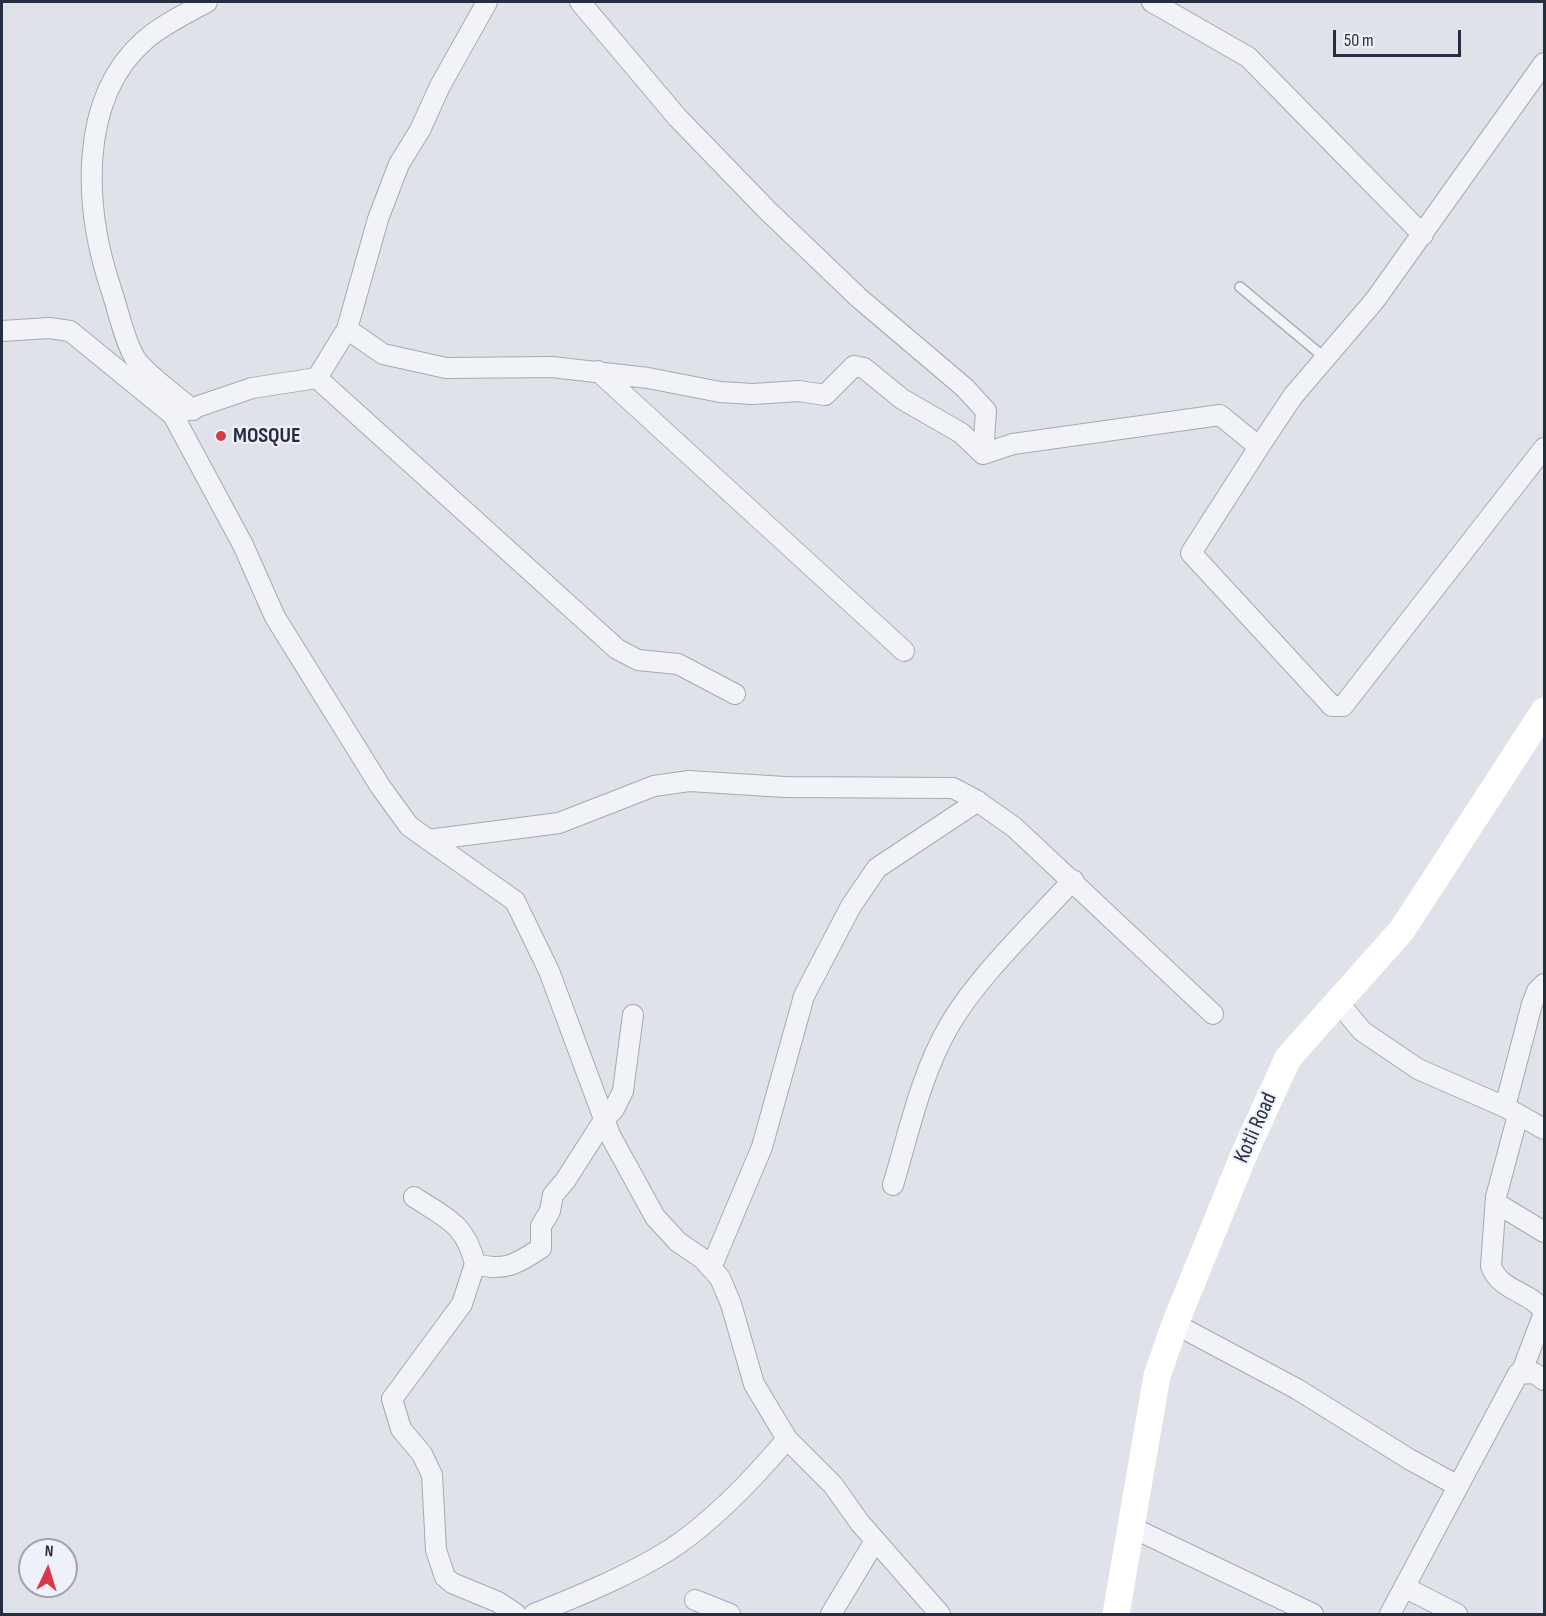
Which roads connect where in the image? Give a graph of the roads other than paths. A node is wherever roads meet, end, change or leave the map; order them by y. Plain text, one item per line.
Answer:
1 (207, 2) edge
2 (487, 2) edge
3 (580, 2) edge
4 (1152, 2) edge
5 (1545, 63) edge
6 (1423, 235) junction
7 (1240, 287) dead end
8 (347, 329) junction
9 (2, 332) edge
10 (1325, 358) junction
11 (598, 371) junction
12 (317, 378) junction
13 (193, 410) junction
14 (173, 415) junction
15 (1259, 447) junction
16 (1545, 448) edge
17 (983, 454) junction
18 (904, 651) dead end
19 (735, 694) dead end
20 (1545, 711) edge
21 (978, 801) junction
22 (428, 840) junction
23 (1072, 880) junction
24 (1545, 984) edge
25 (1338, 1002) junction
26 (1214, 1014) dead end
27 (633, 1015) dead end
28 (1512, 1111) junction
29 (604, 1120) junction
30 (1545, 1129) edge
31 (893, 1185) dead end
32 (414, 1197) dead end
33 (1496, 1203) junction
34 (1545, 1232) edge
35 (475, 1264) junction
36 (711, 1268) junction
37 (1545, 1313) edge
38 (1175, 1324) junction
39 (1522, 1371) junction
40 (1545, 1380) edge
41 (787, 1439) junction
42 (1458, 1486) junction
43 (1131, 1527) junction
44 (875, 1541) junction
45 (1404, 1587) junction
46 (695, 1600) dead end
47 (516, 1614) edge
48 (534, 1614) edge
49 (730, 1614) edge
50 (831, 1614) edge
51 (940, 1614) edge
52 (1116, 1614) edge
53 (1313, 1614) edge
54 (1390, 1614) edge
55 (1457, 1614) edge

1 - 13 street
2 - 8 street
3 - 17 street
4 - 6 street
5 - 6 street
6 - 10 street
7 - 10 lane
8 - 11 street
8 - 12 street
9 - 14 street
10 - 15 street
11 - 17 street
11 - 18 street
12 - 13 street
12 - 19 street
13 - 14 street
14 - 22 street
15 - 16 street
15 - 17 street
20 - 25 main road, Kotli Road
21 - 22 street
21 - 23 street
21 - 36 street
22 - 29 street
23 - 26 street
23 - 31 street
24 - 28 street
25 - 28 street
25 - 38 main road, Kotli Road
27 - 29 street
28 - 30 street
28 - 33 street
29 - 35 street
29 - 36 street
32 - 35 street
33 - 34 street
33 - 37 street
35 - 47 street
36 - 41 street
37 - 39 street
38 - 42 street
38 - 43 main road, Kotli Road
39 - 40 street
39 - 42 street
41 - 44 street
41 - 48 street
42 - 45 street
43 - 52 main road, Kotli Road
43 - 53 street
44 - 50 street
44 - 51 street
45 - 54 street
45 - 55 street
46 - 49 street

